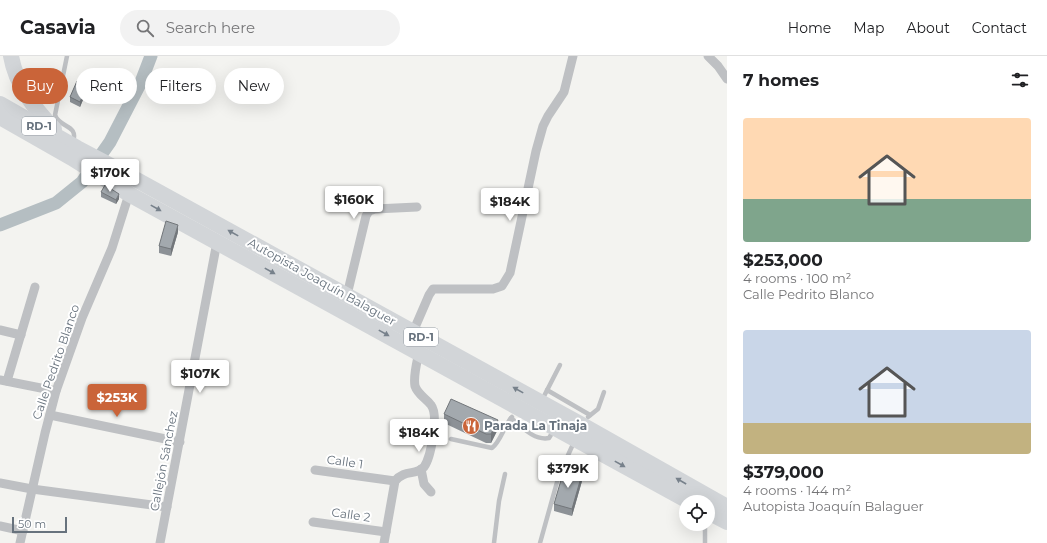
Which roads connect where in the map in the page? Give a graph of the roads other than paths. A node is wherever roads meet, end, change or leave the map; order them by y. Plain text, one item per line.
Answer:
1 (11, 56) edge
2 (67, 56) edge
3 (573, 56) edge
4 (708, 56) edge
5 (727, 79) edge
6 (0, 104) edge
7 (0, 117) edge
8 (72, 148) junction
9 (112, 175) junction
10 (129, 194) junction
11 (417, 207) dead end
12 (218, 242) junction
13 (35, 287) dead end
14 (347, 295) junction
15 (0, 330) edge
16 (413, 332) junction
17 (21, 335) junction
18 (419, 352) junction
19 (560, 365) dead end
20 (4, 381) edge
21 (56, 391) junction
22 (604, 392) dead end
23 (540, 403) junction
24 (515, 412) junction
25 (50, 415) junction
26 (582, 426) junction
27 (555, 428) junction
28 (451, 439) dead end
29 (180, 442) junction
30 (421, 469) junction
31 (315, 470) dead end
32 (505, 474) dead end
33 (395, 481) junction
34 (0, 483) edge
35 (32, 489) junction
36 (431, 492) dead end
37 (680, 495) edge
38 (167, 507) junction
39 (727, 507) edge
40 (715, 516) edge
41 (313, 522) dead end
42 (727, 522) edge
43 (0, 526) edge
44 (23, 531) junction
45 (705, 531) edge
46 (386, 532) junction
47 (20, 542) edge
48 (30, 543) edge
49 (160, 543) edge
50 (384, 543) edge
51 (494, 543) edge
52 (540, 543) edge
53 (705, 543) edge

1 - 8 highway
2 - 8 lane
3 - 16 street
4 - 5 street
6 - 8 highway, Autopista Joaquín Balaguer / RD-1
7 - 8 highway, Autopista Joaquín Balaguer / RD-1
8 - 9 highway, Autopista Joaquín Balaguer / RD-1
9 - 10 highway, Autopista Joaquín Balaguer / RD-1
14 -> 9 highway, Autopista Joaquín Balaguer / RD-1
10 -> 12 highway, Autopista Joaquín Balaguer / RD-1
10 - 21 street, Calle Pedrito Blanco
11 - 14 street
12 -> 18 highway, Autopista Joaquín Balaguer / RD-1
12 - 29 street, Callejón Sánchez
13 - 17 street
14 - 16 highway, Autopista Joaquín Balaguer / RD-1
15 - 17 street
23 -> 16 highway, Autopista Joaquín Balaguer / RD-1
17 - 20 street
18 - 24 highway, Autopista Joaquín Balaguer / RD-1
18 - 30 street
19 - 23 lane
20 - 21 street
21 - 25 street, Calle Pedrito Blanco
22 - 26 lane
23 - 24 highway, Autopista Joaquín Balaguer / RD-1
23 - 26 highway, Autopista Joaquín Balaguer / RD-1
23 - 27 highway, Autopista Joaquín Balaguer / RD-1
24 - 27 lane
24 - 28 lane
25 - 29 street
25 - 35 street, Calle Pedrito Blanco
26 - 27 highway, Autopista Joaquín Balaguer / RD-1
26 -> 37 highway, Autopista Joaquín Balaguer / RD-1
39 -> 26 highway, Autopista Joaquín Balaguer / RD-1
26 - 52 lane
29 - 38 street, Callejón Sánchez
30 - 33 street
30 - 36 street
31 - 33 street, Calle 1
32 - 51 lane
33 - 46 street
34 - 35 street
35 - 38 street
35 - 44 street, Calle Pedrito Blanco
38 - 49 street, Callejón Sánchez
40 - 42 highway
41 - 46 street, Calle 2
43 - 44 street
44 - 47 street, Calle Pedrito Blanco
45 - 53 lane
46 - 50 street
47 - 48 street

